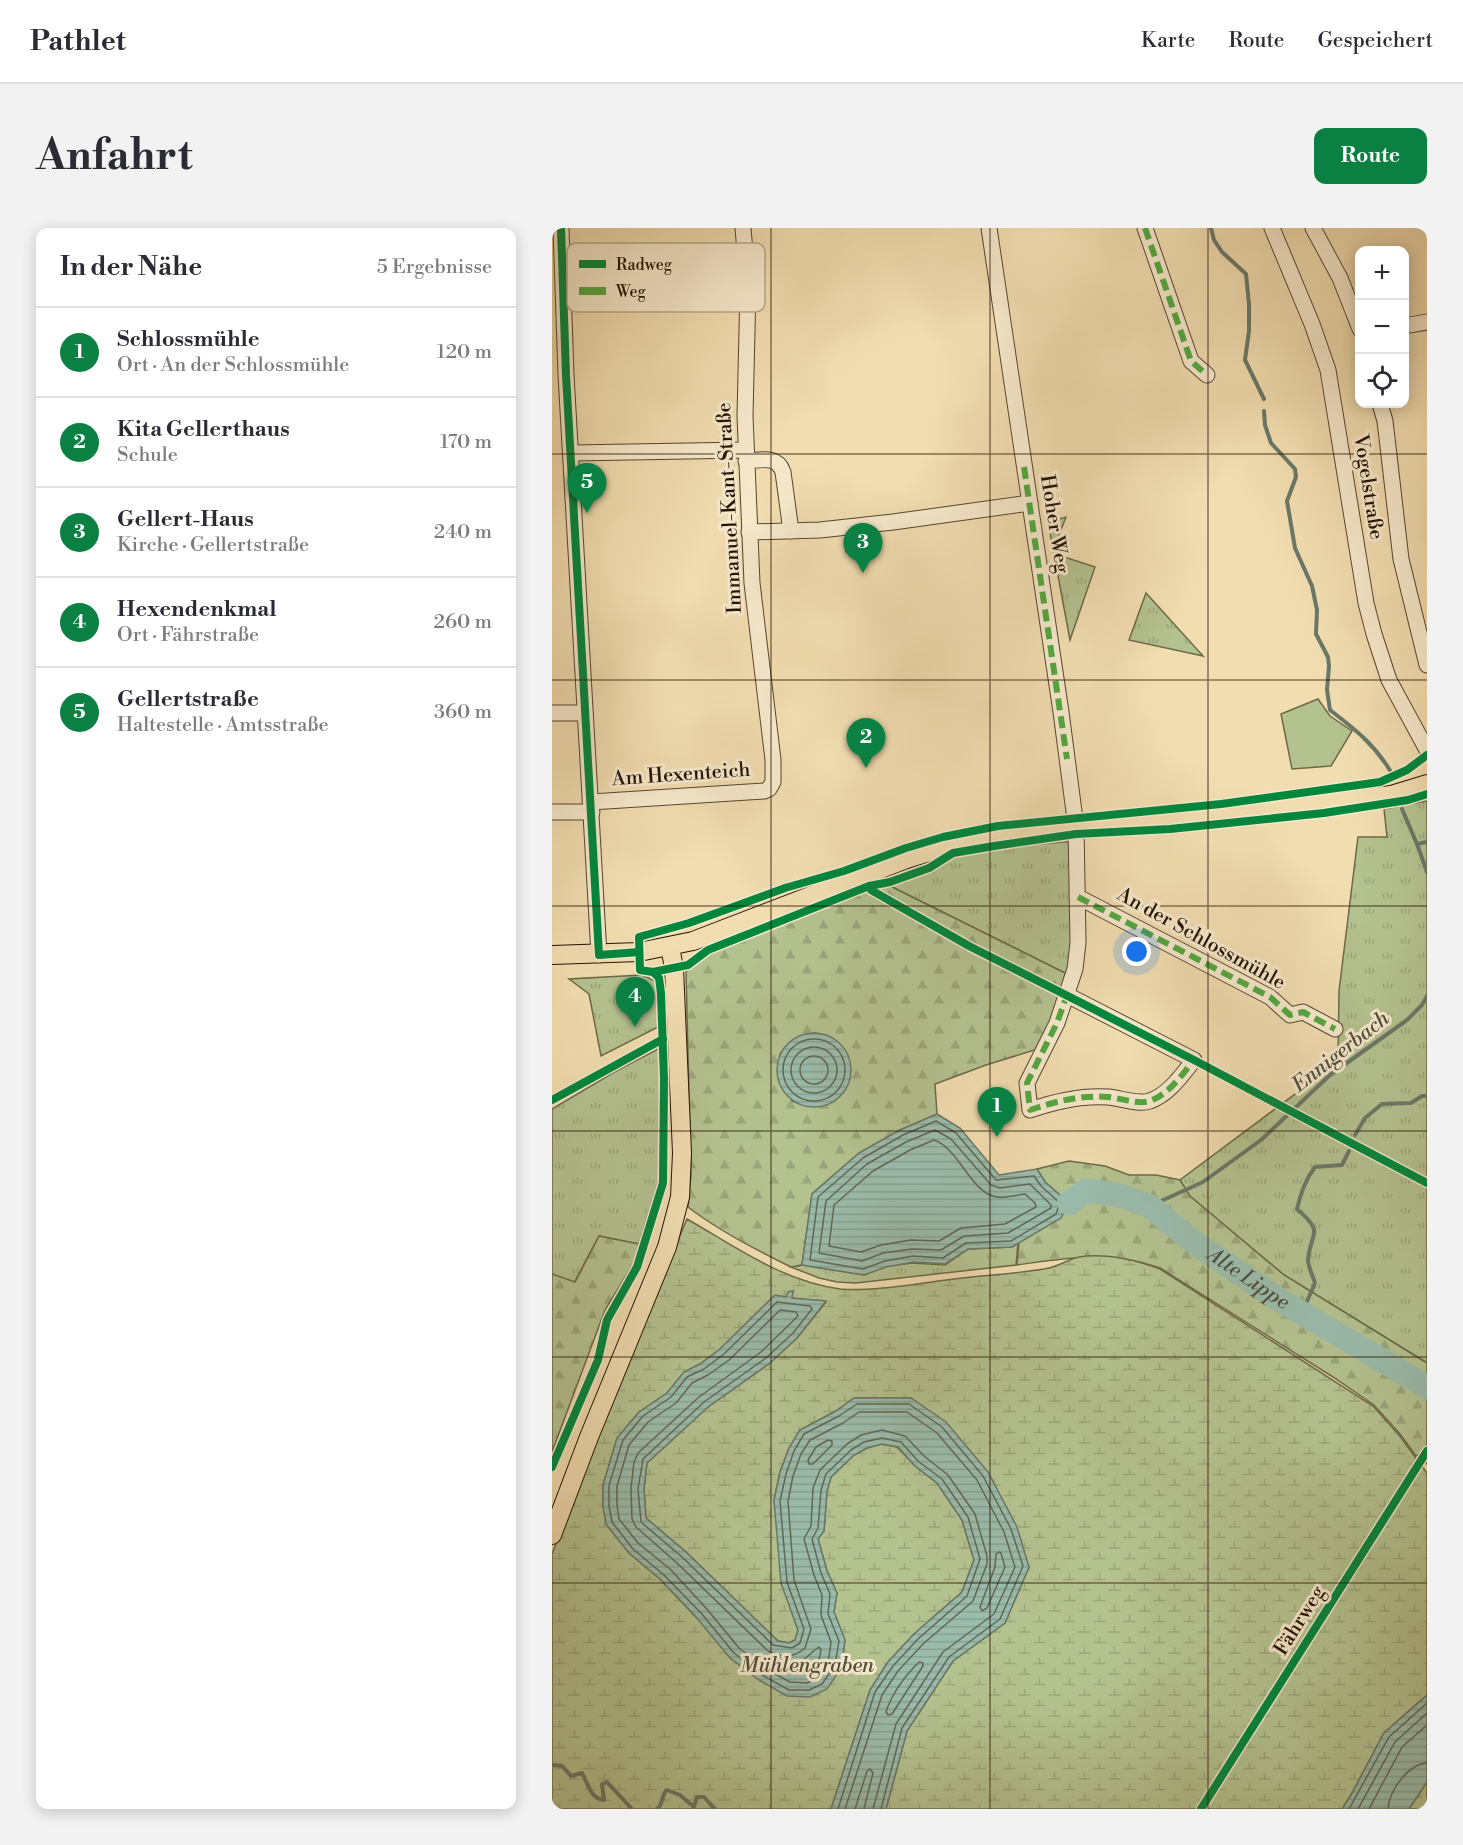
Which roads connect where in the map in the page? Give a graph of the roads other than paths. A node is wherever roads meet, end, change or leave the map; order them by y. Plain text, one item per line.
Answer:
1 (561, 228) edge
2 (743, 228) edge
3 (989, 228) edge
4 (1145, 228) edge
5 (1272, 228) edge
6 (1313, 228) edge
7 (744, 243) edge
8 (747, 312) edge
9 (1355, 318) edge
10 (1427, 322) edge
11 (1409, 325) edge
12 (1207, 375) dead end
13 (559, 376) edge
14 (1381, 408) edge
15 (572, 453) junction
16 (746, 456) junction
17 (1030, 503) junction
18 (791, 531) junction
19 (749, 532) junction
20 (1427, 665) edge
21 (552, 713) edge
22 (585, 713) junction
23 (1427, 750) edge
24 (1427, 784) edge
25 (772, 786) joint
26 (591, 807) junction
27 (552, 812) edge
28 (1076, 827) junction
29 (1078, 897) junction
30 (670, 947) junction
31 (552, 955) edge
32 (599, 955) junction
33 (1067, 995) junction
34 (1335, 1029) dead end
35 (552, 1535) edge

1 - 13 street
2 - 7 street, Immanuel-Kant-Straße
3 - 17 street, Hoher Weg
4 - 12 street
5 - 23 street, Vogelstraße
6 - 9 street
8 - 16 street, Immanuel-Kant-Straße
10 - 11 street
13 - 15 street
14 - 20 street
15 - 16 street
15 - 22 street
16 - 18 street
16 - 19 street, Immanuel-Kant-Straße
17 - 18 street
17 - 28 street, Hoher Weg
18 - 19 street
19 - 25 street, Immanuel-Kant-Straße
21 - 22 street
22 - 26 street
24 - 28 main road
25 - 26 street, Am Hexenteich
26 - 27 street, Am Hexenteich
26 - 32 street
28 - 29 street
28 - 30 main road
29 - 33 street
29 - 34 street, An der Schlossmühle
30 - 32 main road
30 - 35 main road
31 - 32 main road
33 - 33 street

